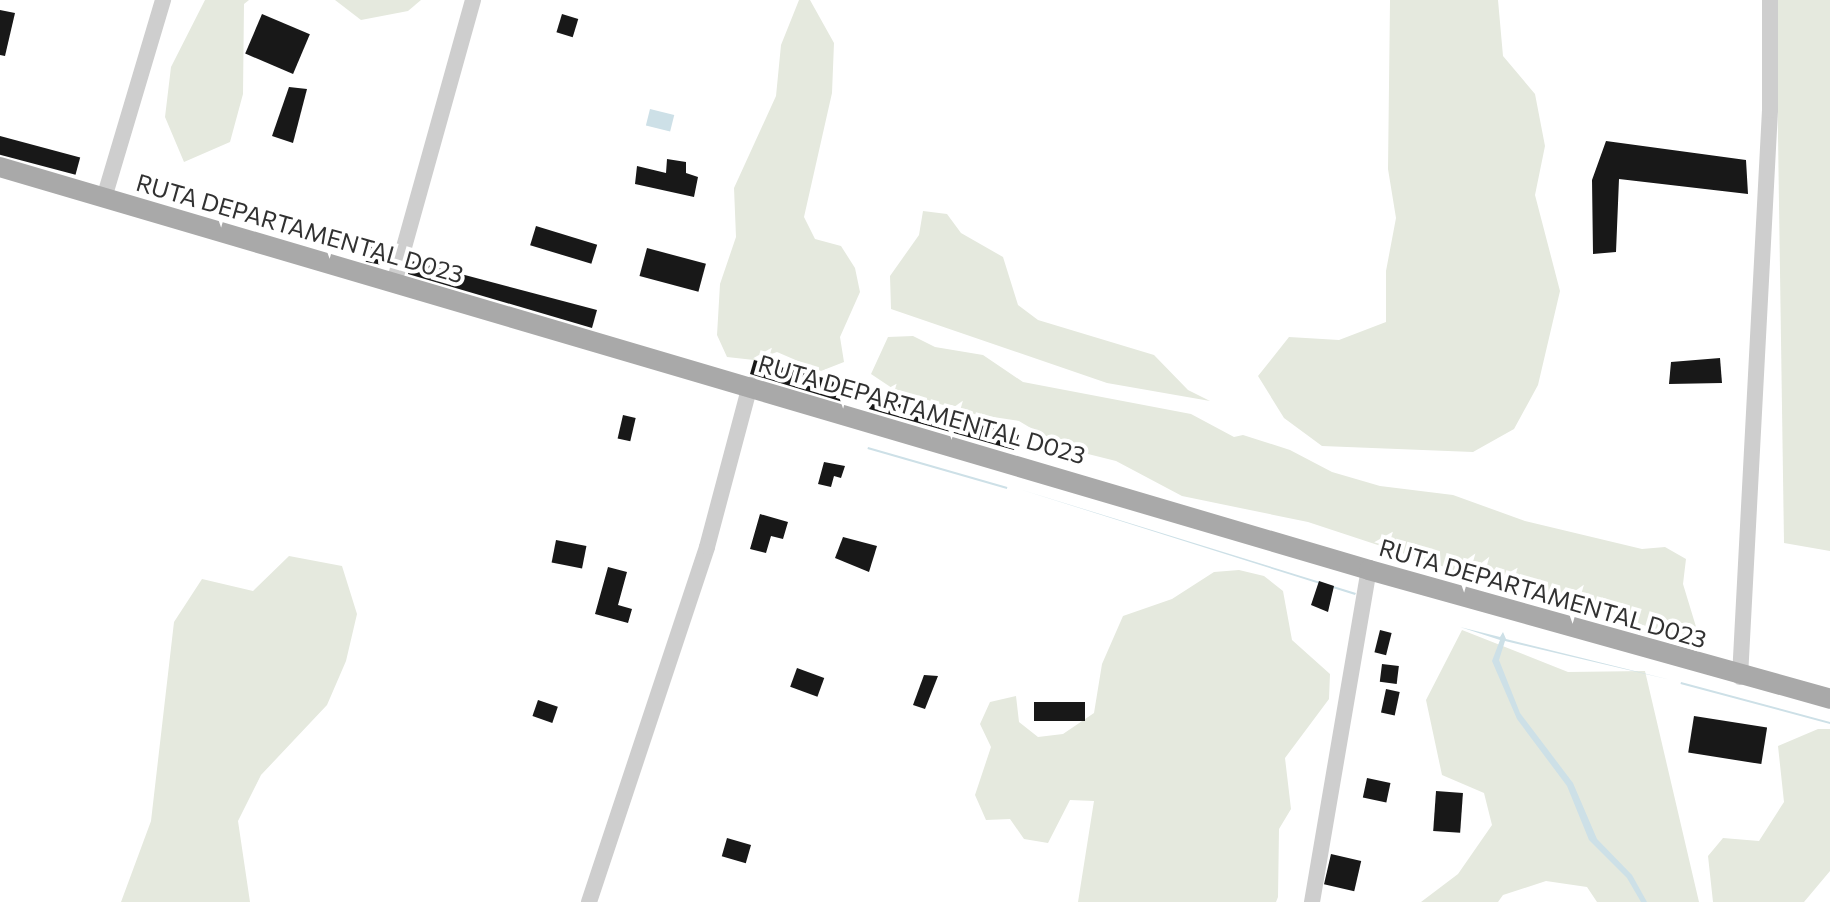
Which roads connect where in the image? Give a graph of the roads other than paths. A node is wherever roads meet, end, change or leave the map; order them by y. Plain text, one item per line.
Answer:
1 (163, 0) edge
2 (473, 0) edge
3 (1770, 0) edge
4 (0, 167) edge
5 (104, 198) junction
6 (394, 283) junction
7 (750, 385) junction
8 (1369, 570) junction
9 (1740, 677) junction
10 (1830, 699) edge
11 (589, 902) edge
12 (1312, 902) edge

1 - 5 street
2 - 6 street
3 - 9 street
4 - 5 main road, RUTA DEPARTAMENTAL D023
5 - 6 main road, RUTA DEPARTAMENTAL D023
6 - 7 main road, RUTA DEPARTAMENTAL D023
7 - 8 main road, RUTA DEPARTAMENTAL D023
7 - 11 street
8 - 9 main road, RUTA DEPARTAMENTAL D023
8 - 12 street
9 - 10 main road, RUTA DEPARTAMENTAL D023

